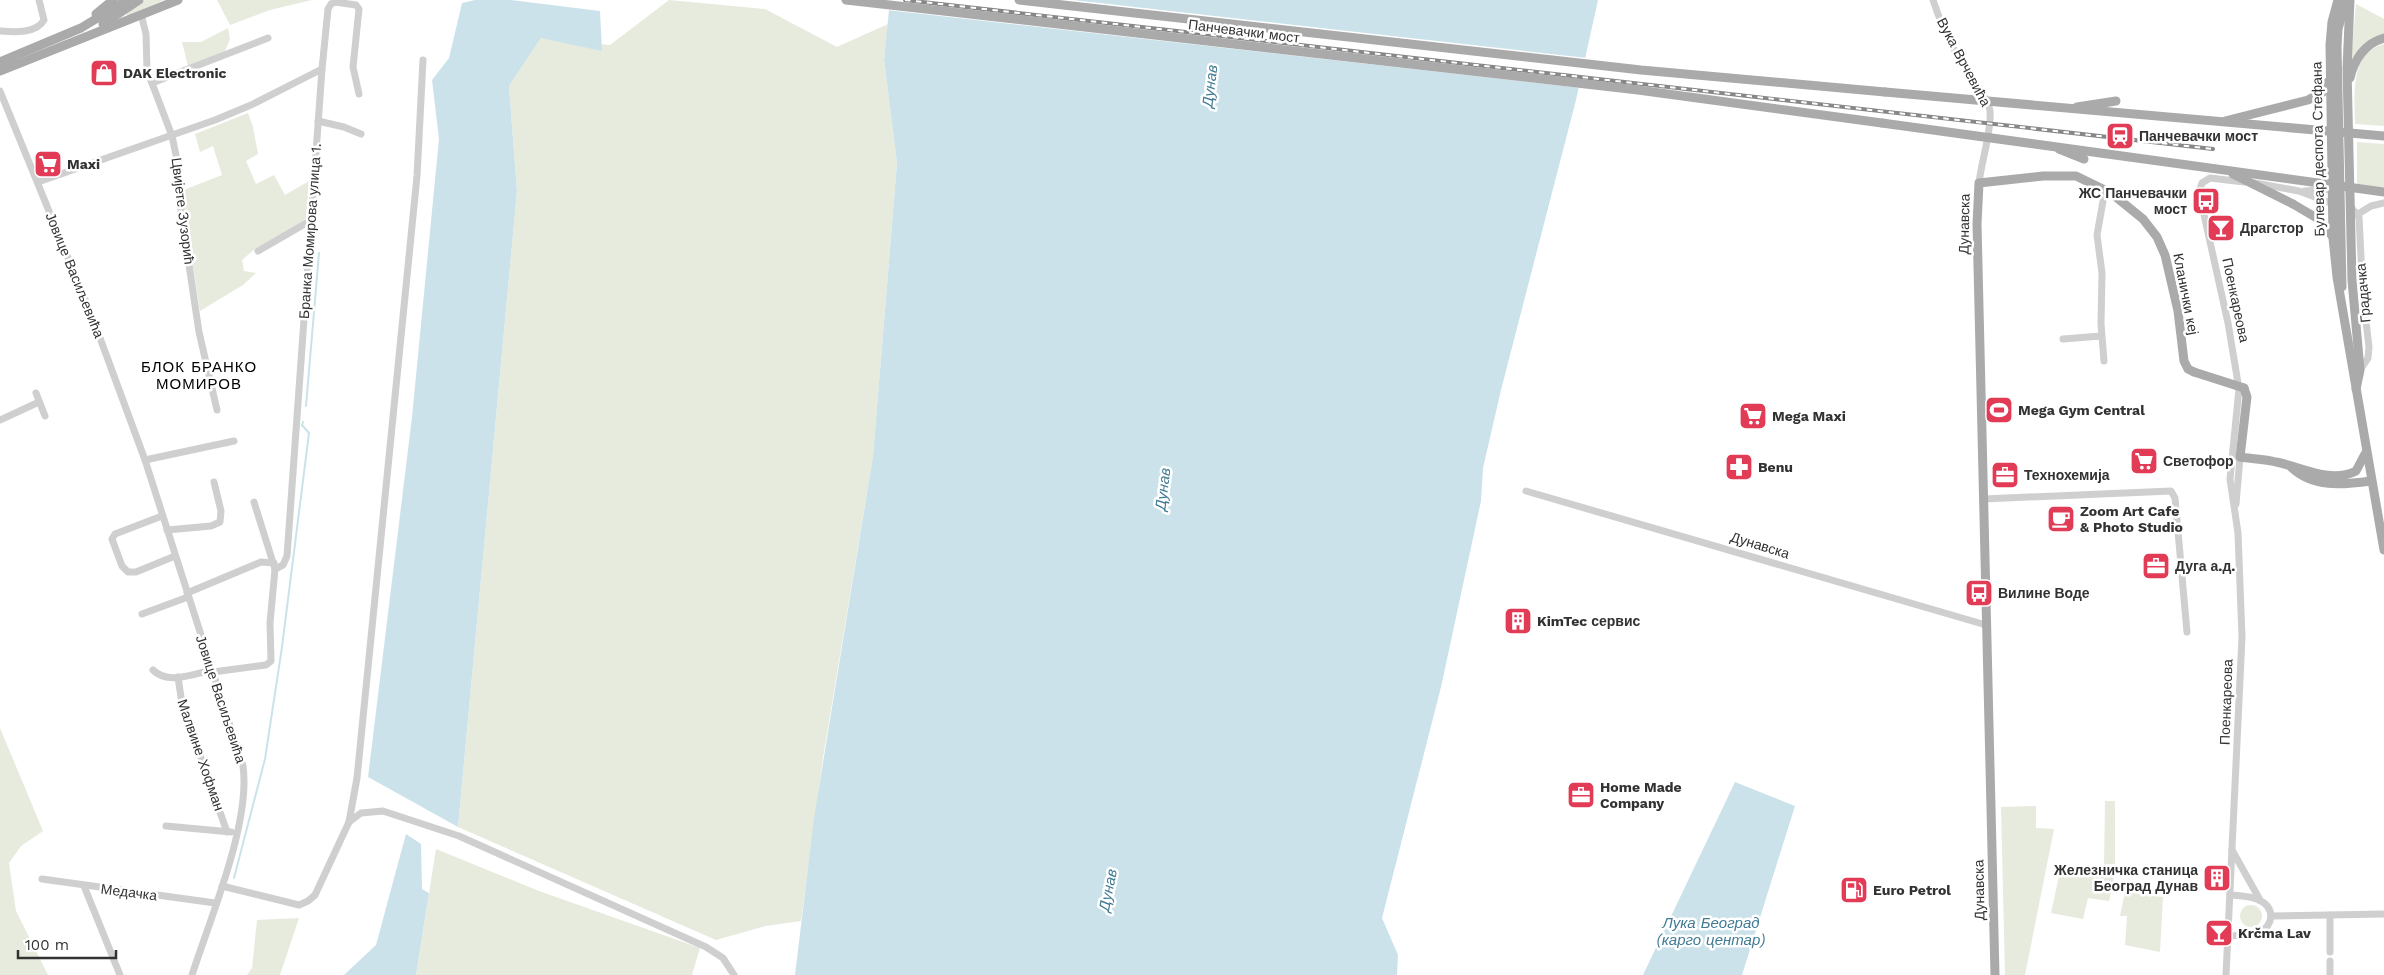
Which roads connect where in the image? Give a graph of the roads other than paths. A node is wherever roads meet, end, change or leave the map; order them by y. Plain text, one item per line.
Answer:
1 (39, 0) edge
2 (113, 0) edge
3 (127, 0) edge
4 (140, 0) edge
5 (178, 0) edge
6 (846, 0) edge
7 (1019, 0) edge
8 (1933, 0) edge
9 (2338, 0) edge
10 (2346, 0) edge
11 (2350, 0) edge
12 (142, 14) junction
13 (0, 31) edge
14 (69, 33) junction
15 (82, 38) junction
16 (268, 38) dead end
17 (2384, 38) edge
18 (423, 60) dead end
19 (0, 62) edge
20 (322, 69) junction
21 (0, 72) edge
22 (2330, 72) junction
23 (152, 83) junction
24 (0, 91) edge
25 (2348, 91) junction
26 (359, 94) dead end
27 (2116, 101) dead end
28 (2071, 108) junction
29 (318, 121) junction
30 (2224, 122) junction
31 (2384, 130) edge
32 (2340, 132) junction
33 (361, 134) dead end
34 (172, 136) junction
35 (2384, 136) edge
36 (2055, 146) junction
37 (2084, 159) dead end
38 (2226, 170) junction
39 (38, 182) junction
40 (1979, 183) junction
41 (2105, 190) junction
42 (2333, 190) junction
43 (2300, 191) junction
44 (2384, 192) edge
45 (2384, 203) edge
46 (2333, 204) junction
47 (2350, 206) junction
48 (2358, 214) junction
49 (310, 221) junction
50 (2333, 238) junction
51 (258, 251) dead end
52 (2342, 298) junction
53 (2101, 336) junction
54 (2063, 339) dead end
55 (2104, 361) dead end
56 (2360, 370) junction
57 (2244, 388) joint
58 (2355, 392) junction
59 (36, 393) dead end
60 (39, 402) junction
61 (217, 410) dead end
62 (45, 416) dead end
63 (0, 420) edge
64 (234, 441) dead end
65 (2366, 452) junction
66 (2240, 457) junction
67 (145, 460) junction
68 (2290, 466) junction
69 (2371, 481) junction
70 (214, 482) dead end
71 (1526, 491) dead end
72 (1983, 499) junction
73 (254, 502) dead end
74 (2380, 503) edge
75 (2235, 510) junction
76 (162, 516) junction
77 (166, 530) junction
78 (2384, 550) edge
79 (175, 556) junction
80 (275, 566) junction
81 (187, 595) junction
82 (142, 614) dead end
83 (1986, 625) junction
84 (2187, 632) dead end
85 (153, 670) dead end
86 (212, 671) junction
87 (178, 677) junction
88 (349, 822) junction
89 (166, 826) dead end
90 (227, 832) junction
91 (236, 833) junction
92 (2232, 850) junction
93 (42, 879) dead end
94 (84, 886) junction
95 (222, 886) junction
96 (2230, 895) junction
97 (2260, 900) junction
98 (216, 903) junction
99 (2384, 914) edge
100 (2330, 915) junction
101 (2271, 916) junction
102 (2228, 936) junction
103 (2330, 952) dead end
104 (2330, 960) dead end
105 (120, 975) edge
106 (192, 975) edge
107 (734, 975) edge
108 (1995, 975) edge
109 (2226, 975) edge
110 (2330, 975) edge

1 - 13 street
2 - 14 main road
3 - 14 main road
4 - 15 main road
5 - 12 main road
6 - 36 main road, Панчевачки мост, bridge
7 - 28 main road, Панчевачки мост, bridge
8 - 40 street, Вука Врчевића
9 - 22 main road, Булевар деспота Стефана
10 - 52 main road, Булевар деспота Стефана
11 - 25 main road
12 - 15 main road
12 - 23 street, Цвијете Зузорић
14 - 19 main road
15 - 21 main road
16 - 23 street
17 - 25 main road
18 - 88 street
20 - 26 street, Бранка Момирова улица 1.
20 - 29 street, Бранка Момирова улица 1.
20 - 34 street
22 - 30 main road
22 - 42 main road, Булевар деспота Стефана
23 - 34 street, Цвијете Зузорић
24 - 39 street, Јовице Васиљевића
25 - 47 main road
27 - 28 main road, bridge
28 - 30 main road, bridge
29 - 33 street
29 - 49 street, Бранка Момирова улица 1.
30 - 32 main road, bridge
31 - 32 main road, bridge
32 - 35 main road, bridge
34 - 39 street
34 - 61 street, Цвијете Зузорић
36 - 37 main road, bridge
36 - 38 main road, Панчевачки мост, bridge
38 - 44 main road, Панчевачки мост, bridge
38 - 50 main road, bridge
39 - 67 street, Јовице Васиљевића
40 - 41 main road, Кланички кеј
40 - 72 main road, Дунавска
41 - 53 street
41 - 57 main road, Кланички кеј, bridge
42 - 43 street
42 - 46 main road, Булевар деспота Стефана
43 - 46 street
43 - 75 street, Поенкареова
45 - 48 street
46 - 50 main road, Булевар деспота Стефана
47 - 48 street
47 - 56 main road
48 - 56 street, Градачка
49 - 51 street
49 - 80 street, Бранка Момирова улица 1.
50 - 52 main road, Булевар деспота Стефана
52 - 58 main road, Булевар деспота Стефана
53 - 54 street
53 - 55 street
56 - 58 main road
57 - 66 main road, Поенкареова
58 - 65 main road, Булевар деспота Стефана
59 - 60 street
60 - 62 street
60 - 63 street
64 - 67 street
65 - 68 main road
65 - 69 main road, Булевар деспота Стефана
66 - 68 main road
66 - 75 street, Поенкареова
67 - 76 street, Јовице Васиљевића
68 - 69 main road
69 - 74 main road, Булевар деспота Стефана
70 - 77 street
71 - 83 street, Дунавска
72 - 83 main road, Дунавска
72 - 84 street
73 - 80 street
74 - 78 main road, Булевар деспота Стефана
75 - 92 street, Поенкареова
76 - 77 street, Јовице Васиљевића
76 - 79 street
77 - 79 street, Јовице Васиљевића
79 - 81 street, Јовице Васиљевића
80 - 81 street
80 - 86 street
81 - 82 street
81 - 86 street, Јовице Васиљевића
83 - 108 main road, Дунавска
85 - 87 street
86 - 87 street
86 - 91 street, Јовице Васиљевића
87 - 90 street, Малвине Хофман
88 - 95 street
88 - 107 street
89 - 90 street
90 - 91 street
91 - 95 street, Јовице Васиљевића
92 - 96 street, Поенкареова
92 - 97 street
93 - 94 street, Медачка
94 - 98 street, Медачка
94 - 105 street
95 - 98 street, Јовице Васиљевића
96 - 97 street
96 - 102 street, Поенкареова
97 - 101 street
98 - 106 street, Јовице Васиљевића
99 - 100 street
100 - 101 street
100 - 103 street
101 - 102 street
102 - 109 street, Поенкареова
104 - 110 street

